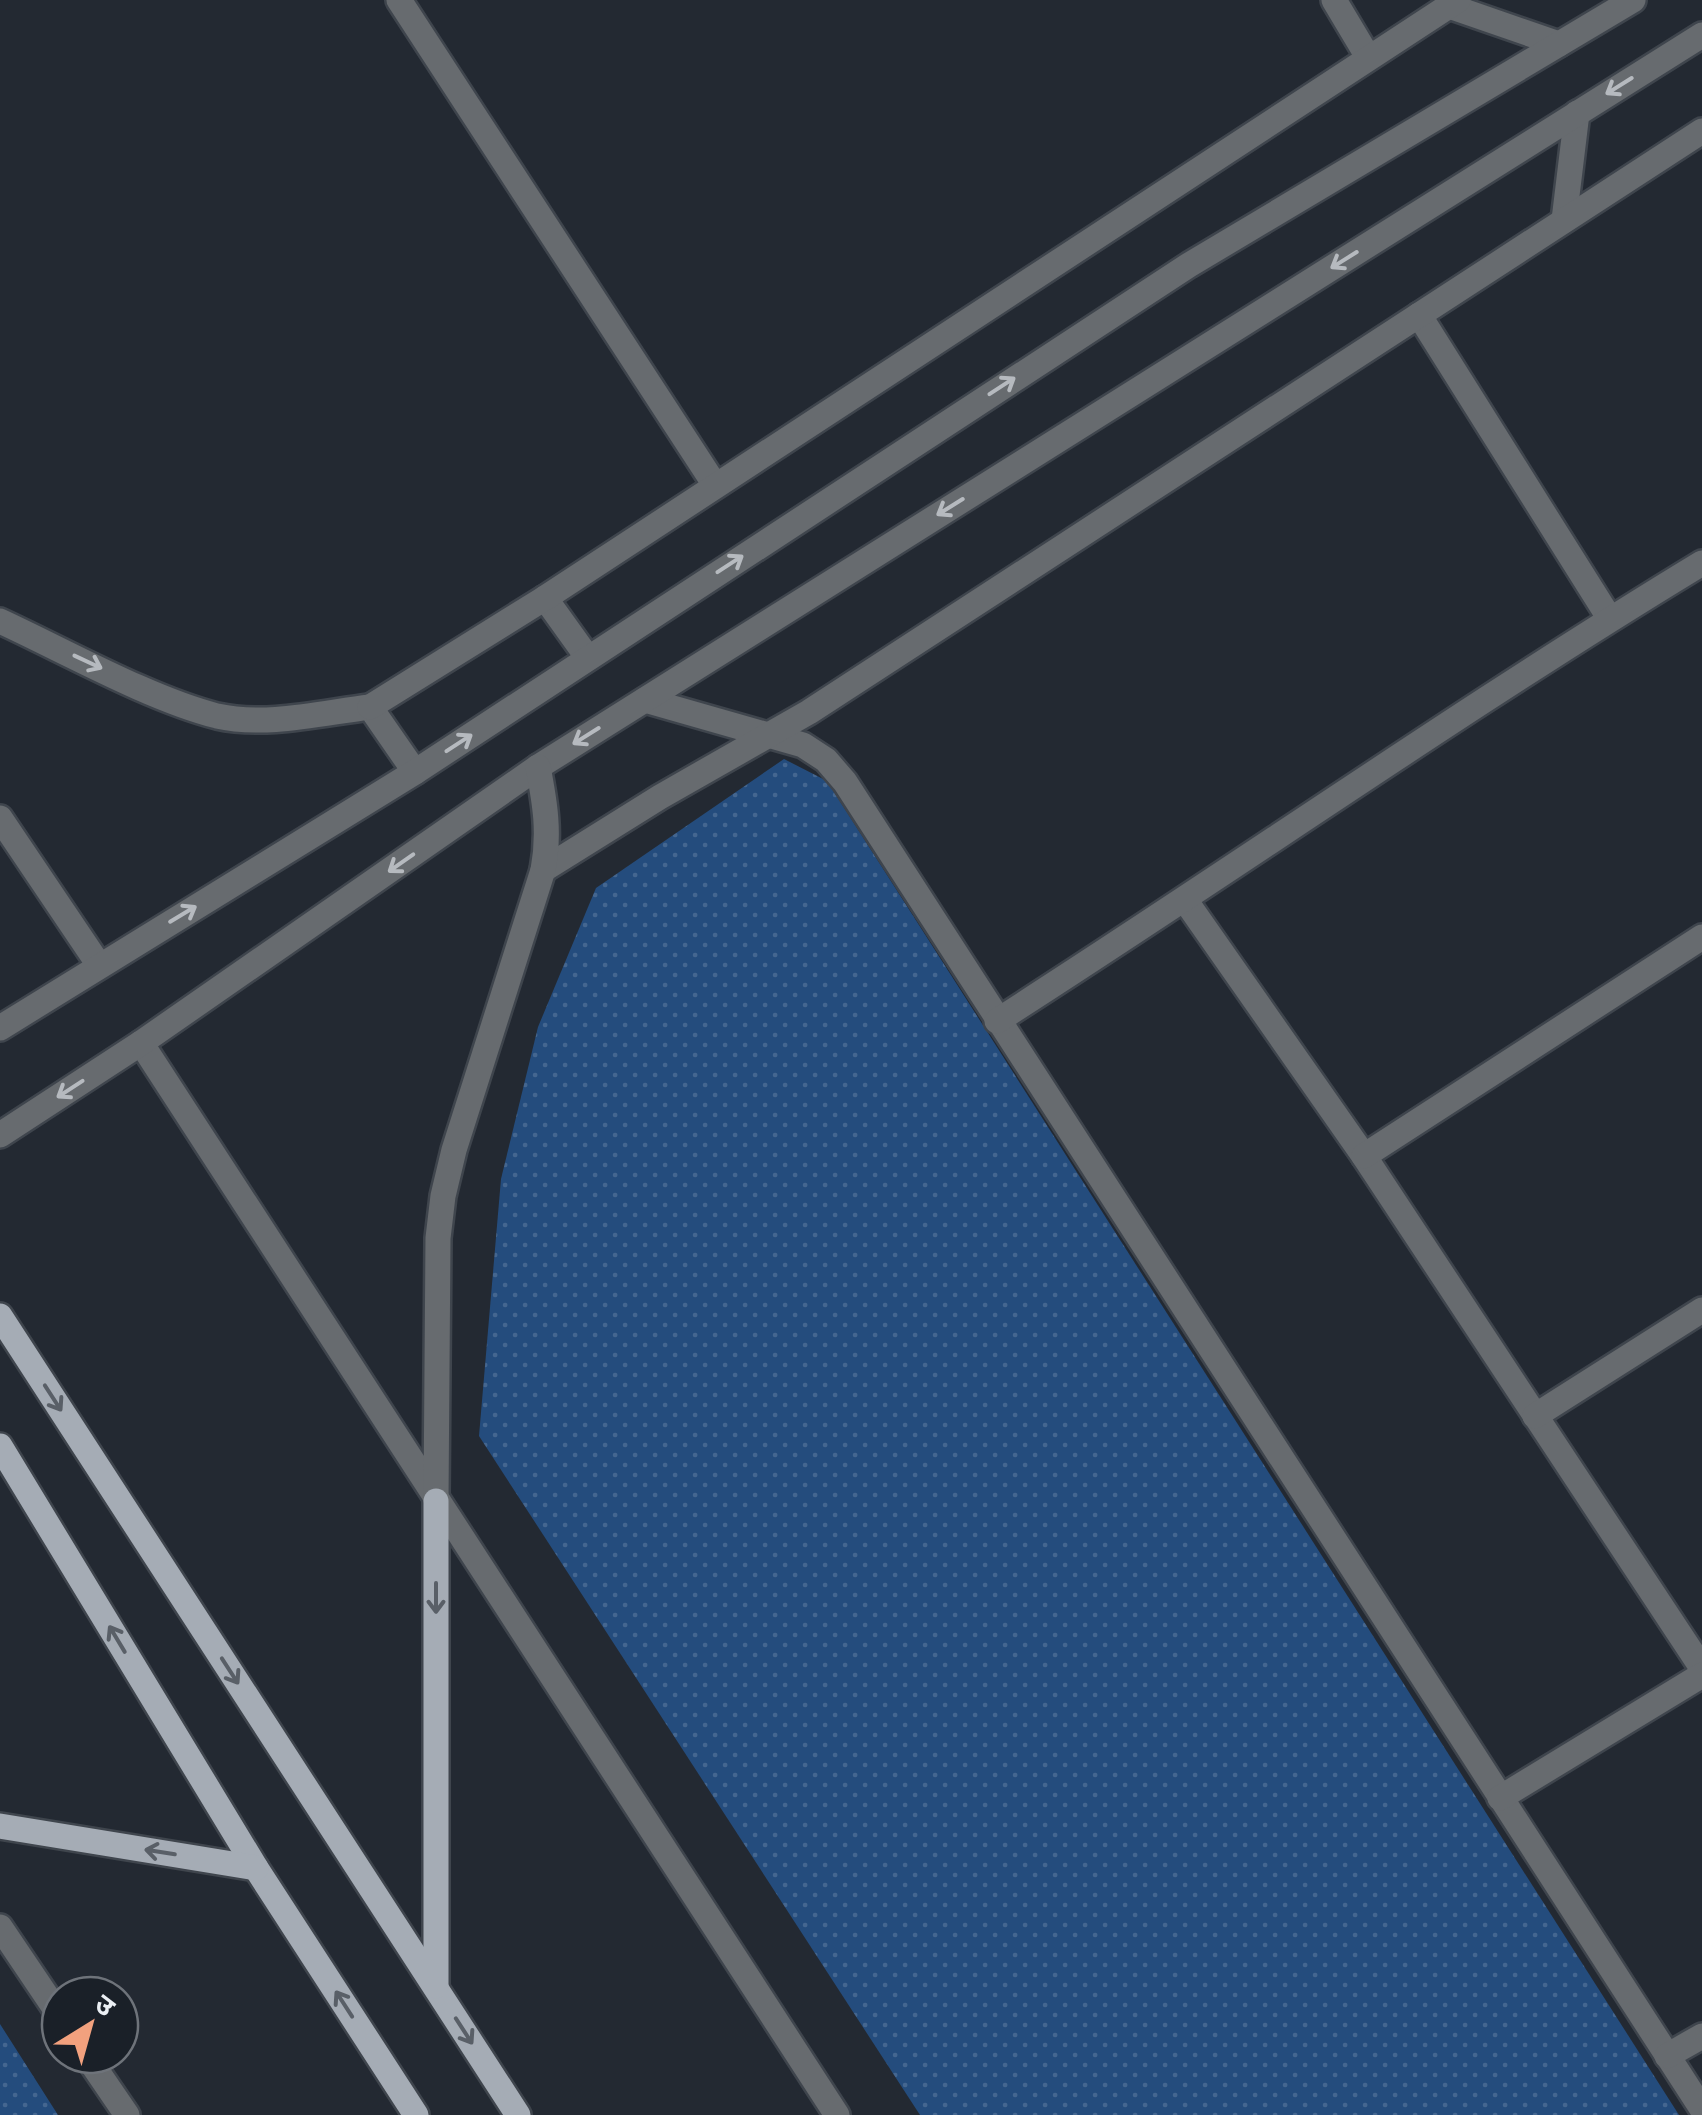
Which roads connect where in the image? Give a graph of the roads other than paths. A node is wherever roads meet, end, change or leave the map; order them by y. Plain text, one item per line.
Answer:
1 (399, 0) edge
2 (1334, 0) edge
3 (1633, 0) edge
4 (1454, 3) edge
5 (1702, 36) edge
6 (1560, 44) junction
7 (1368, 57) junction
8 (1576, 113) junction
9 (1702, 132) edge
10 (1564, 220) junction
11 (1419, 314) junction
12 (714, 485) junction
13 (1702, 563) edge
14 (544, 598) junction
15 (1610, 619) junction
16 (0, 621) edge
17 (588, 658) junction
18 (645, 700) junction
19 (370, 707) junction
20 (770, 734) junction
21 (538, 767) junction
22 (416, 772) junction
23 (0, 818) edge
24 (542, 870) junction
25 (1186, 900) junction
26 (1702, 937) edge
27 (99, 964) junction
28 (996, 1021) junction
29 (0, 1028) edge
30 (141, 1044) junction
31 (0, 1135) edge
32 (1364, 1156) junction
33 (1702, 1310) edge
34 (0, 1316) edge
35 (1536, 1416) junction
36 (0, 1446) edge
37 (436, 1500) junction
38 (1702, 1671) edge
39 (1500, 1798) junction
40 (0, 1826) edge
41 (256, 1868) junction
42 (0, 1928) edge
43 (40, 1987) edge
44 (436, 1987) junction
45 (1702, 2036) edge
46 (1667, 2056) junction
47 (99, 2075) edge
48 (1702, 2109) edge
49 (126, 2115) edge
50 (416, 2115) edge
51 (518, 2115) edge
52 (838, 2115) edge

1 - 12 street
2 - 7 street
3 - 6 street
4 - 6 street
4 - 7 street
5 -> 8 street
17 -> 6 street
7 - 12 street
8 - 10 street
8 -> 18 street
9 - 10 street
10 - 11 street
11 - 15 street
11 - 20 street
12 - 14 street
13 - 15 street
14 - 17 street
14 - 19 street
15 - 25 street
16 -> 19 street
22 -> 17 street
18 - 20 street
18 -> 21 street
19 - 22 street
20 - 24 street
20 - 28 street
21 - 24 street
21 -> 30 street
27 -> 22 street
23 - 27 street
24 - 37 street
25 - 28 street
25 - 32 street
26 - 32 street
27 - 29 street
28 - 39 street
30 -> 31 street
30 - 37 street
32 - 35 street
33 - 35 street
34 -> 44 main road
35 - 38 street
41 -> 36 main road
37 -> 44 main road
37 - 52 street
38 - 39 street
39 - 46 street
41 -> 40 main road
50 -> 41 main road
42 - 43 street
44 -> 51 main road
45 - 46 street
46 - 48 street
47 - 49 street

